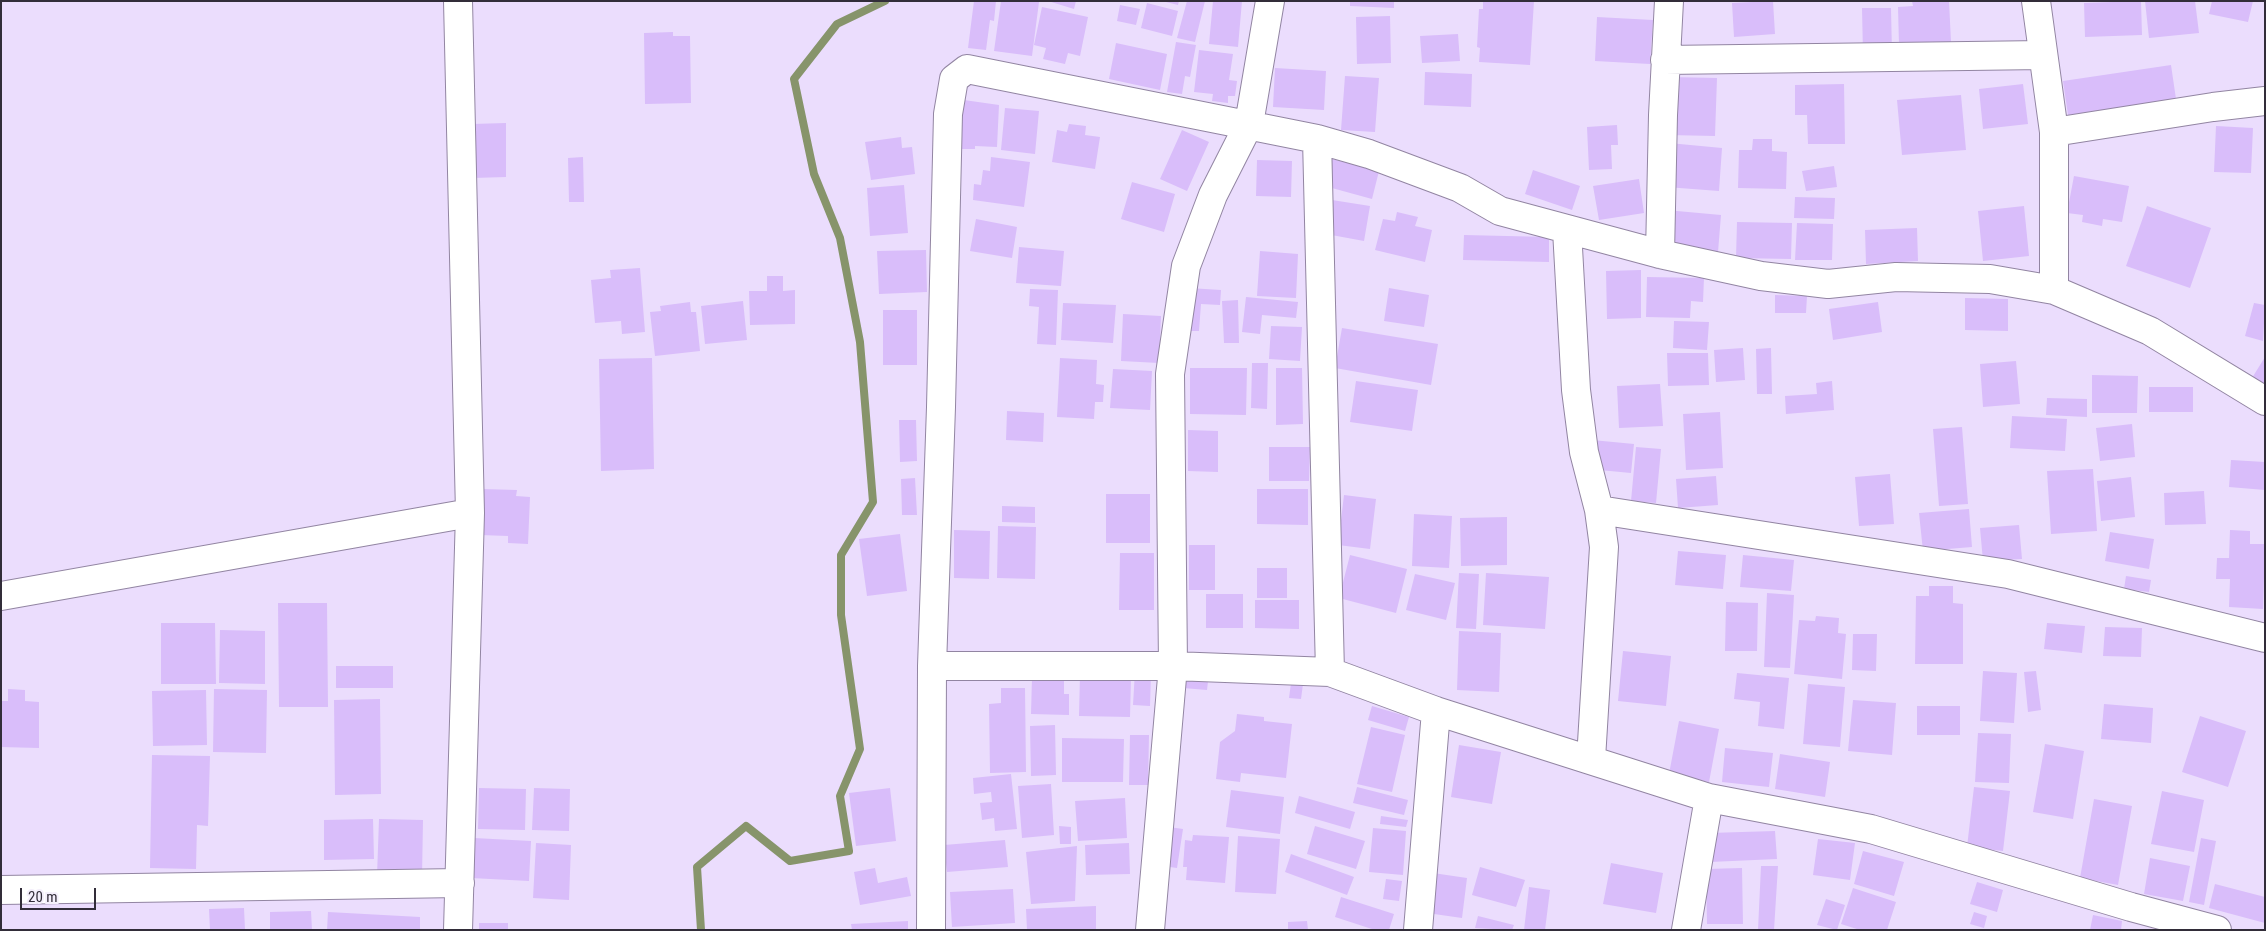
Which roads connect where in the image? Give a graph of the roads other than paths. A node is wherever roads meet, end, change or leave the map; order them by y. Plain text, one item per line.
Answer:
1 (458, 1) edge
2 (1270, 1) edge
3 (1669, 1) edge
4 (2036, 1) edge
5 (2043, 55) junction
6 (1665, 60) junction
7 (2265, 101) edge
8 (1249, 124) junction
9 (2054, 132) junction
10 (1317, 138) junction
11 (1567, 230) junction
12 (1660, 254) junction
13 (2054, 290) junction
14 (2265, 401) edge
15 (1599, 510) junction
16 (470, 513) junction
17 (1, 596) edge
18 (2265, 638) edge
19 (932, 666) junction
20 (1173, 666) junction
21 (1330, 672) junction
22 (1436, 711) junction
23 (1591, 759) junction
24 (1709, 798) junction
25 (460, 883) junction
26 (1, 890) edge
27 (458, 930) edge
28 (932, 930) edge
29 (1150, 930) edge
30 (1418, 930) edge
31 (1686, 930) edge
32 (2216, 930) edge

1 - 16 street
2 - 8 street
3 - 6 street
4 - 5 street
5 - 6 street
5 - 9 street
6 - 12 street
7 - 9 street
8 - 10 street
8 - 19 street
8 - 20 street
9 - 13 street
10 - 11 street
10 - 21 street
11 - 12 street
11 - 15 street
12 - 13 street
13 - 14 street
15 - 18 street
15 - 23 street
16 - 17 street
16 - 25 street
19 - 20 street
19 - 28 street
20 - 21 street
20 - 29 street
21 - 22 street
22 - 23 street
22 - 30 street
23 - 24 street
24 - 31 street
24 - 32 street
25 - 26 street
25 - 27 street

